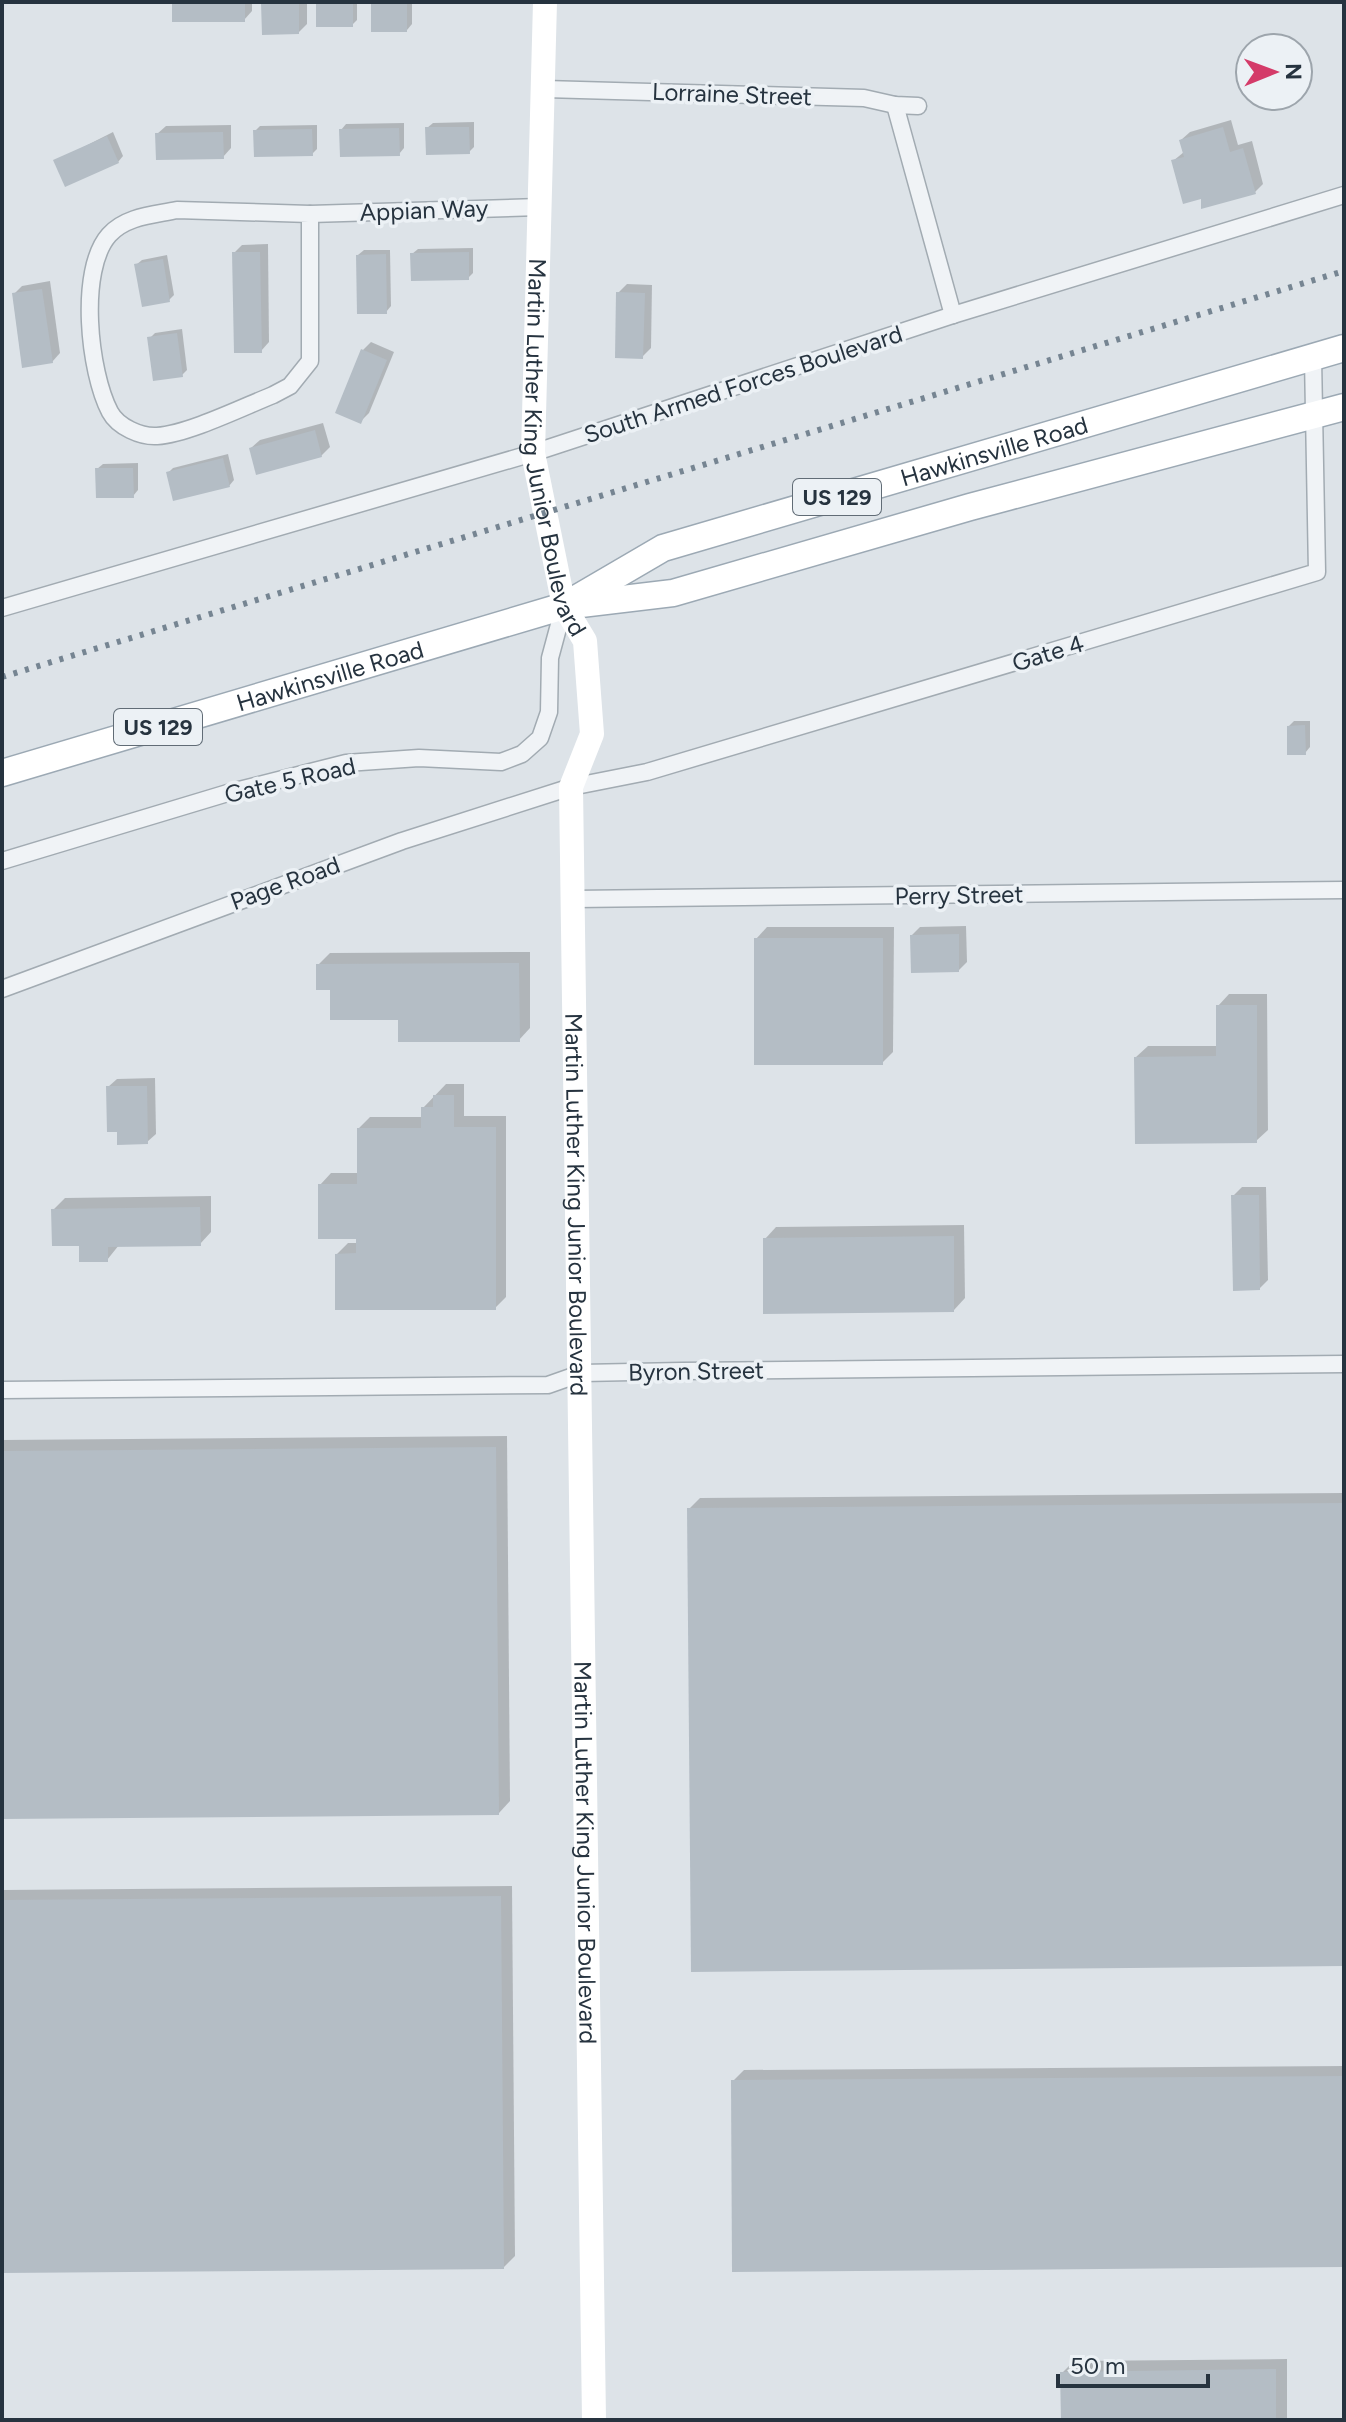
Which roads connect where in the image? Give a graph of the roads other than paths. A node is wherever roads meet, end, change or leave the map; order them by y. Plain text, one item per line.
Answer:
1 (545, 2) edge
2 (545, 89) junction
3 (895, 105) junction
4 (918, 106) dead end
5 (1344, 195) edge
6 (539, 207) junction
7 (310, 214) junction
8 (953, 315) junction
9 (1344, 348) edge
10 (1313, 358) junction
11 (1344, 407) edge
12 (1314, 415) junction
13 (533, 453) junction
14 (564, 606) junction
15 (2, 608) edge
16 (2, 773) edge
17 (571, 787) junction
18 (2, 861) edge
19 (1344, 890) edge
20 (574, 899) junction
21 (2, 989) edge
22 (1344, 1364) edge
23 (582, 1373) junction
24 (2, 1390) edge
25 (594, 2420) edge

1 - 2 street, Martin Luther King Junior Boulevard
2 - 3 street, Lorraine Street
2 - 6 street, Martin Luther King Junior Boulevard
3 - 4 street, Lorraine Street
3 - 8 street
5 - 8 street, South Armed Forces Boulevard
6 - 7 street, Appian Way
6 - 13 street, Martin Luther King Junior Boulevard
7 - 7 street, Appian Way
8 - 13 street, South Armed Forces Boulevard
9 - 10 main road, Hawkinsville Road / US 129
10 - 12 street, Gate 4
10 - 14 main road, Hawkinsville Road / US 129
11 - 12 main road, Hawkinsville Road / US 129
12 - 14 main road, Hawkinsville Road / US 129
12 - 17 street, Gate 4
13 - 14 street, Martin Luther King Junior Boulevard
13 - 15 street, South Armed Forces Boulevard
14 - 16 main road, Hawkinsville Road / US 129
14 - 17 street, Martin Luther King Junior Boulevard
14 - 18 street, Gate 5 Road
17 - 20 street, Martin Luther King Junior Boulevard
17 - 21 street, Page Road
19 - 20 street, Perry Street
20 - 23 street, Martin Luther King Junior Boulevard
22 - 23 street, Byron Street
23 - 24 street, Byron Street
23 - 25 street, Martin Luther King Junior Boulevard

